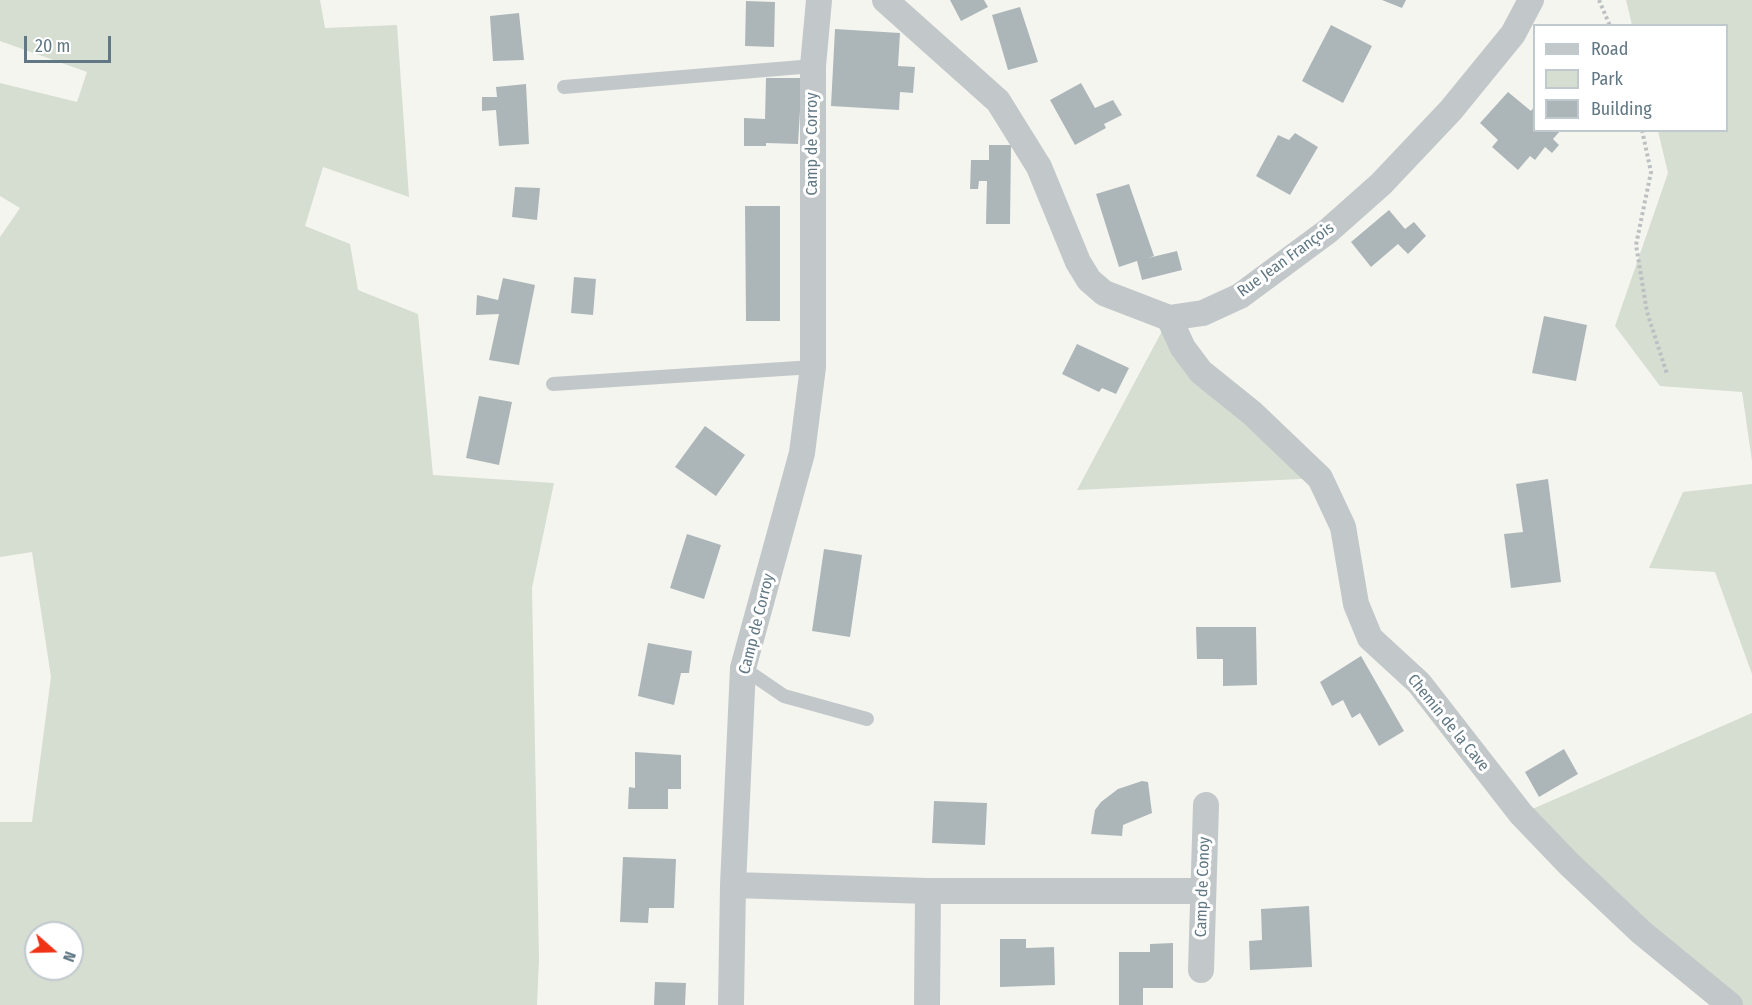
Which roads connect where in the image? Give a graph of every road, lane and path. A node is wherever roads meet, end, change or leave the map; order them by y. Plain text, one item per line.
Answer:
1 (819, 0) edge
2 (885, 0) edge
3 (1531, 0) edge
4 (1599, 0) edge
5 (1609, 24) edge
6 (813, 66) junction
7 (564, 87) dead end
8 (1642, 132) edge
9 (1168, 318) junction
10 (813, 367) junction
11 (1666, 374) dead end
12 (553, 384) dead end
13 (743, 668) junction
14 (867, 719) dead end
15 (1206, 805) dead end
16 (733, 885) junction
17 (928, 891) junction
18 (1203, 891) junction
19 (1201, 970) dead end
20 (731, 1005) edge
21 (927, 1005) edge
22 (1730, 1005) edge

1 - 6 street, Camp de Corroy
2 - 9 street, Rue Jean François
3 - 9 street, Rue Jean François
4 - 5 path
6 - 7 lane
6 - 10 street, Camp de Corroy
8 - 11 path
9 - 22 street, Chemin de la Cave
10 - 12 lane
10 - 13 street, Camp de Corroy
13 - 14 lane
13 - 16 street, Camp de Corroy
15 - 18 street, Camp de Conoy
16 - 17 street
16 - 20 street, Camp de Corroy
17 - 18 street
17 - 21 street
18 - 19 street, Camp de Conoy

